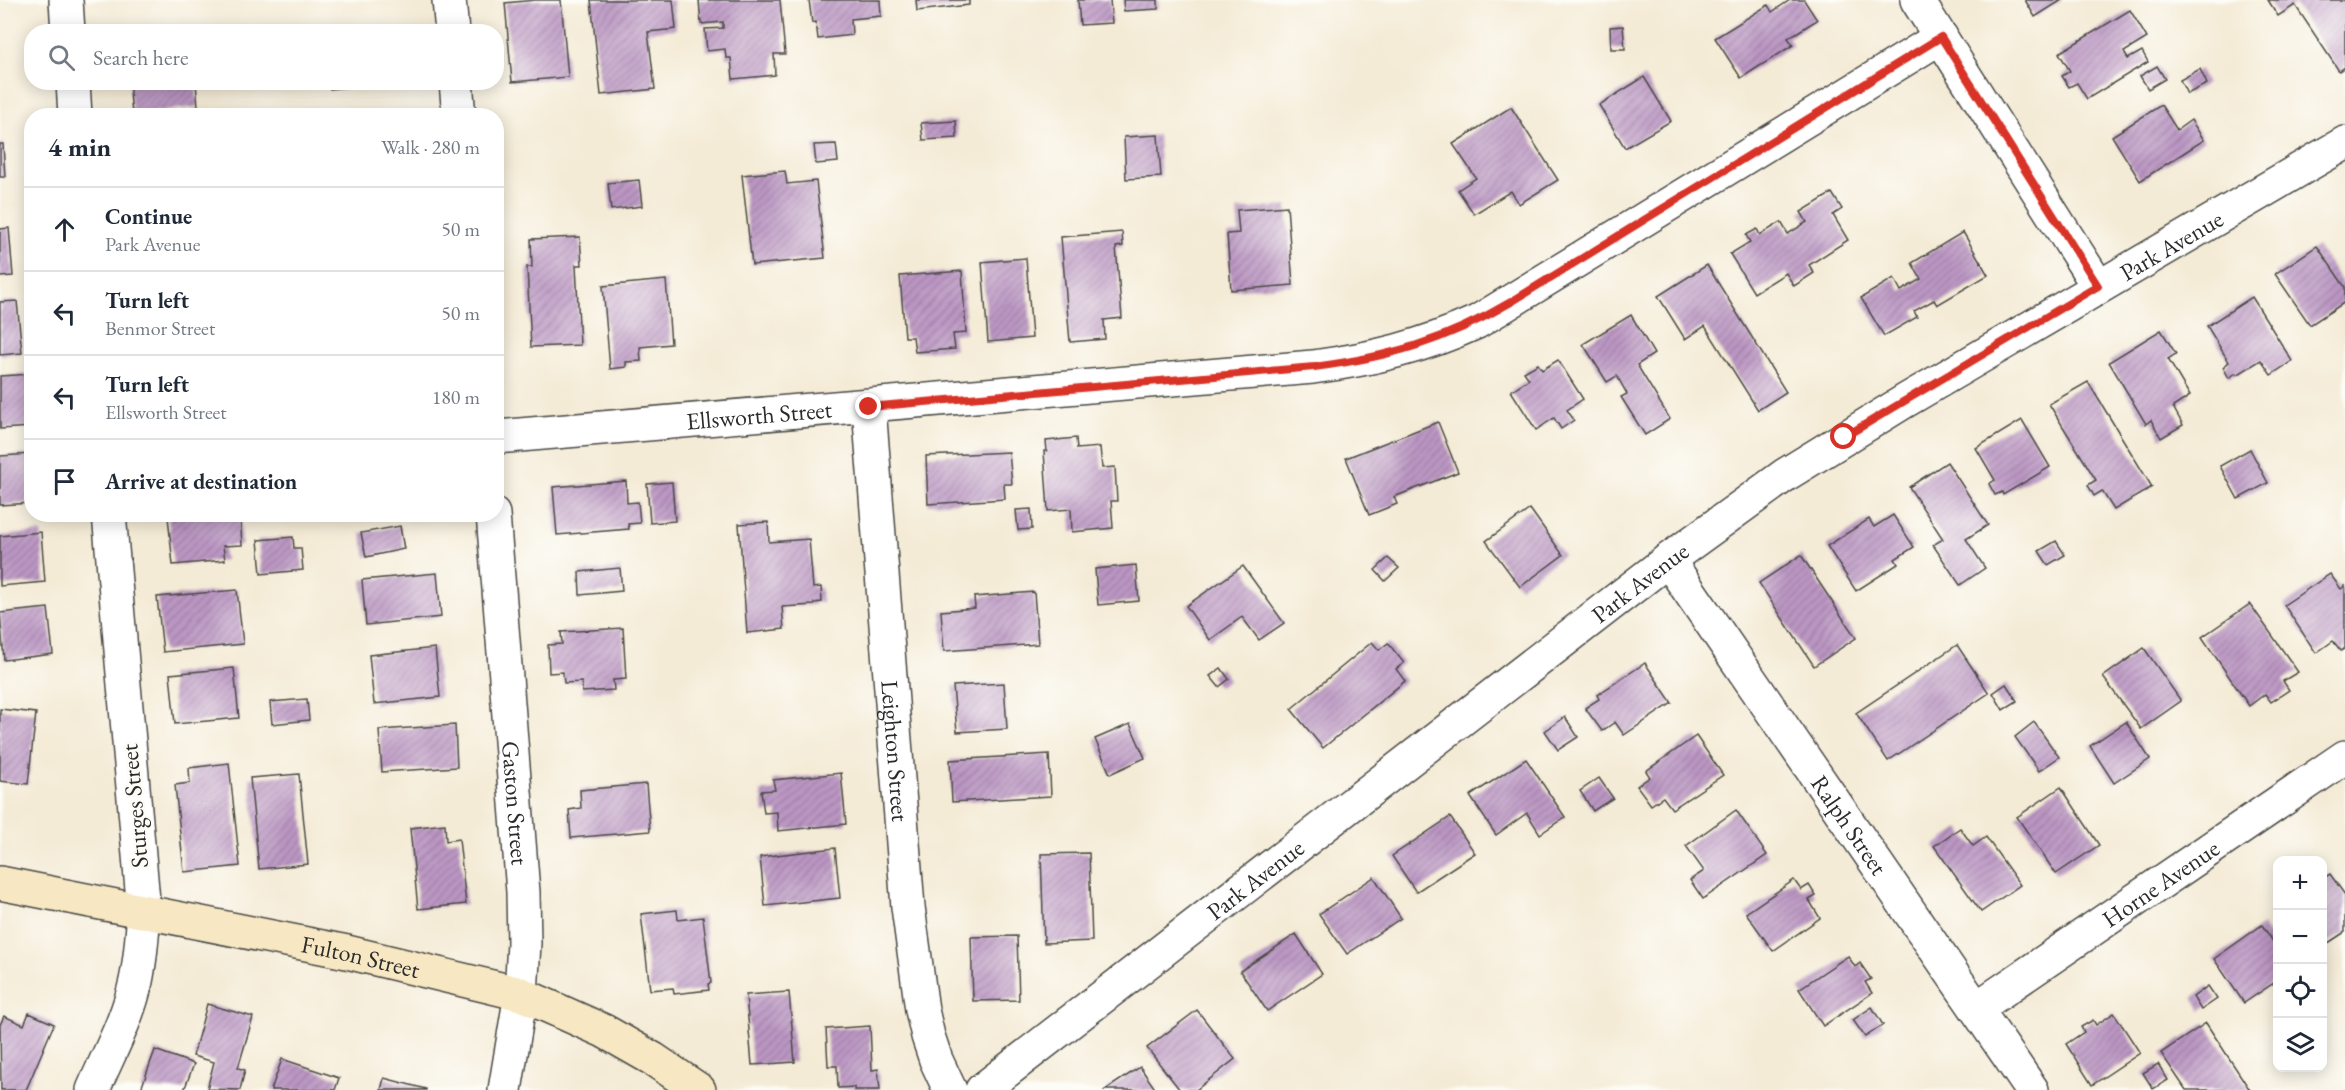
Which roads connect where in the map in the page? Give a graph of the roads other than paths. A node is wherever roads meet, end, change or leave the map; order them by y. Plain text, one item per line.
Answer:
1 (66, 0) edge
2 (449, 0) edge
3 (1917, 0) edge
4 (68, 24) edge
5 (451, 24) edge
6 (1941, 37) junction
7 (73, 90) edge
8 (457, 90) edge
9 (75, 108) edge
10 (458, 108) edge
11 (2345, 143) edge
12 (2098, 286) junction
13 (869, 407) junction
14 (504, 436) edge
15 (110, 522) edge
16 (494, 522) edge
17 (1668, 560) junction
18 (2345, 758) edge
19 (0, 883) edge
20 (144, 912) junction
21 (521, 994) junction
22 (1977, 1008) junction
23 (93, 1090) edge
24 (505, 1090) edge
25 (699, 1090) edge
26 (950, 1090) edge
27 (982, 1090) edge
28 (2032, 1090) edge

1 - 4 street
2 - 5 street
3 - 6 street
6 - 12 street
6 - 13 street, Ellsworth Street
7 - 9 street
8 - 10 street
11 - 12 street, Park Avenue
12 - 17 street, Park Avenue
13 - 14 street, Ellsworth Street
13 - 26 street, Leighton Street
15 - 20 street, Sturges Street
16 - 21 street, Gaston Street
17 - 22 street, Ralph Street
17 - 27 street, Park Avenue
18 - 22 street, Horne Avenue
19 - 20 street, Fulton Street
20 - 21 street, Fulton Street
20 - 23 street, Sturges Street
21 - 24 street, Gaston Street
21 - 25 street, Fulton Street
22 - 28 street, Ralph Street

